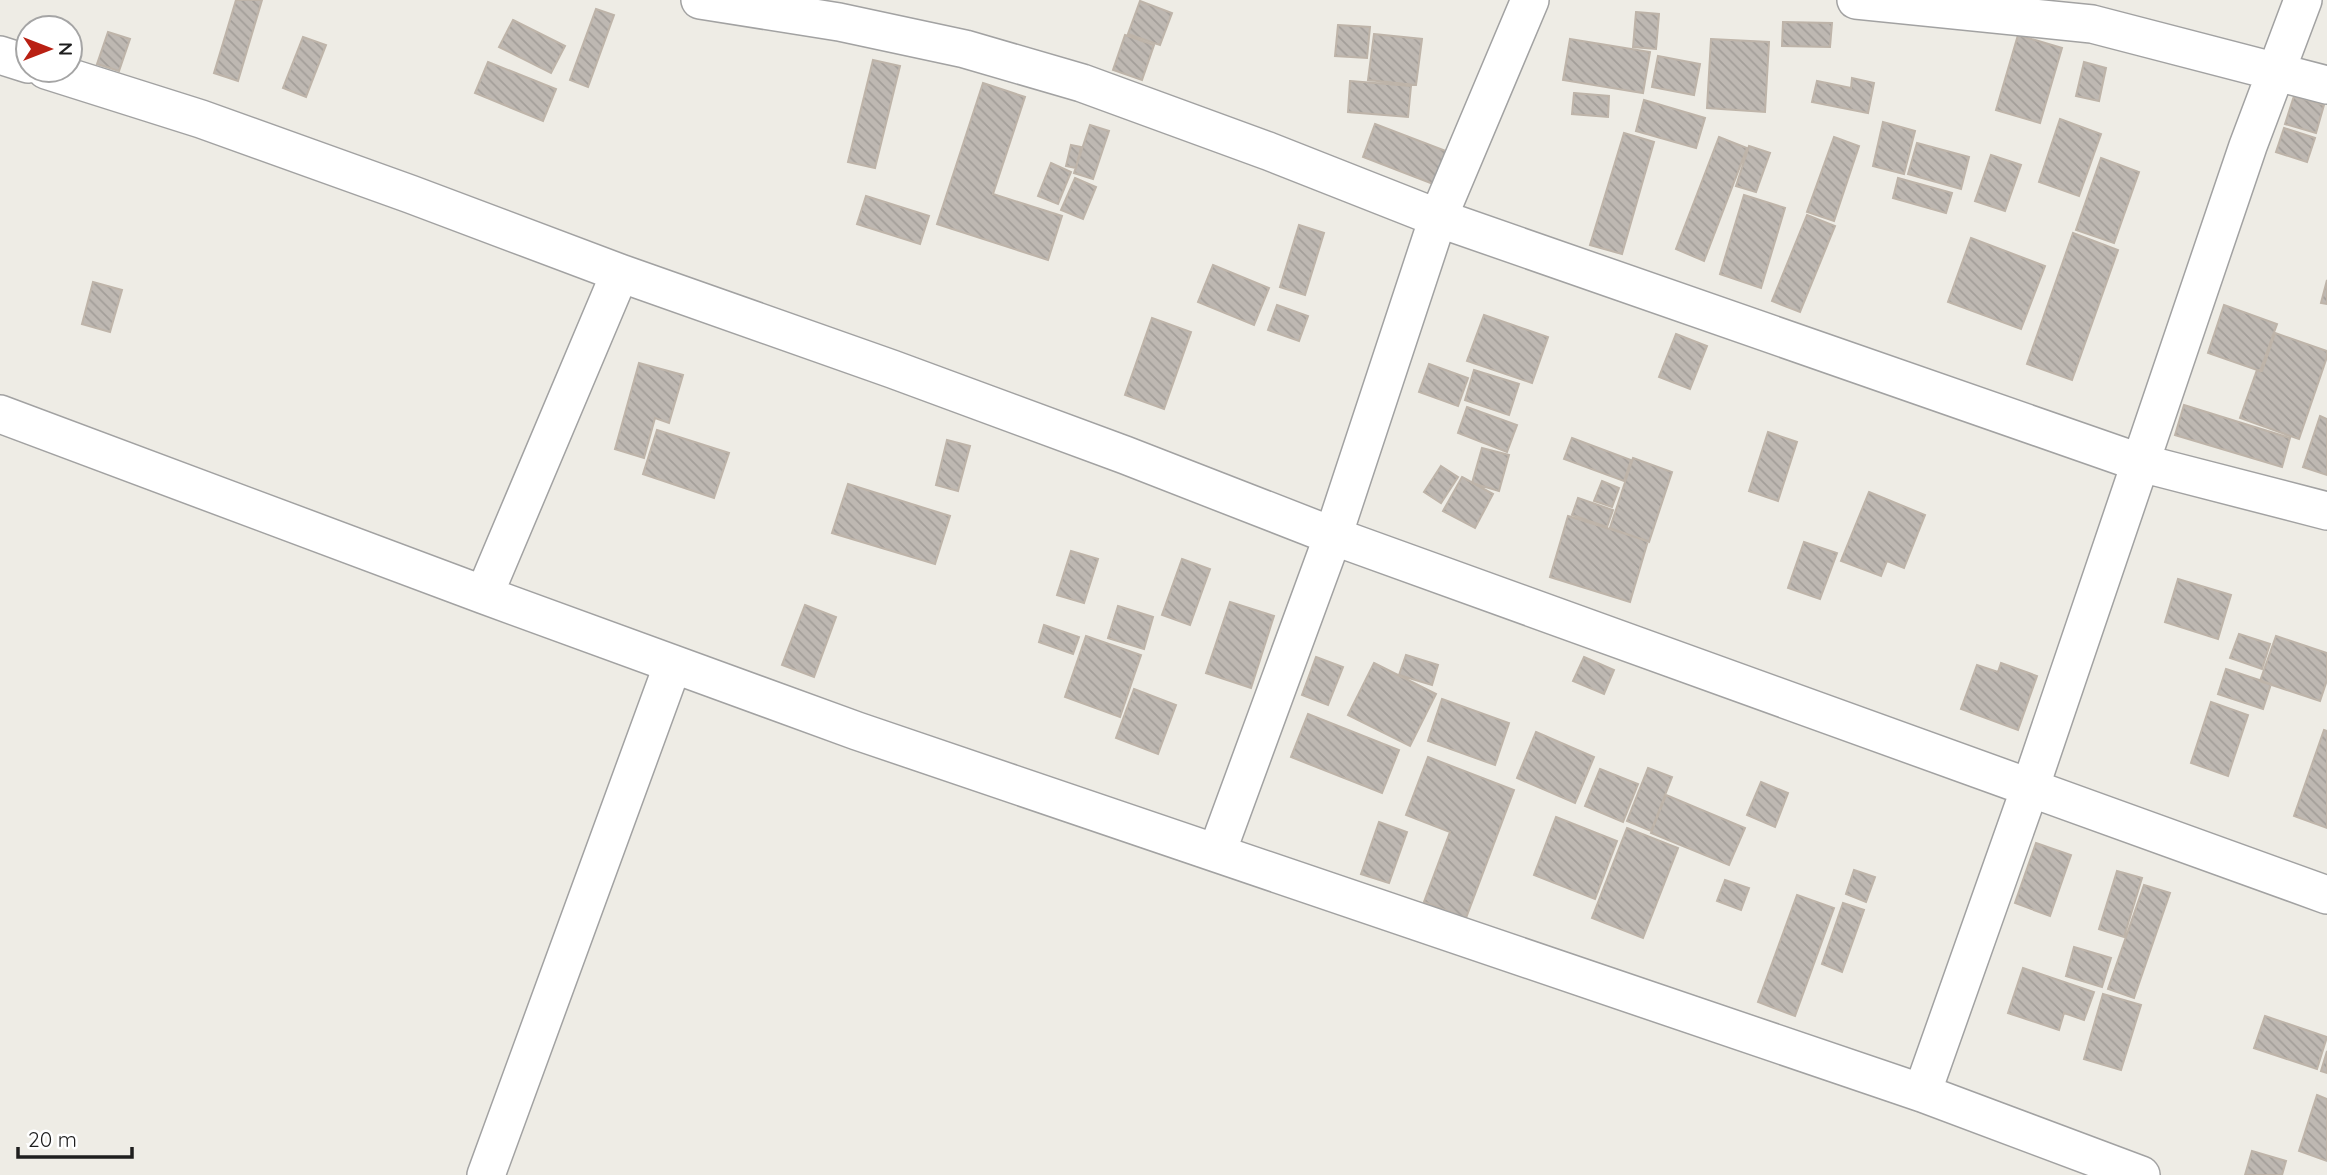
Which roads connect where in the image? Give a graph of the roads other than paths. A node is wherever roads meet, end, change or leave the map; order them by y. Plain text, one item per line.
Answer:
1 (700, 0) edge
2 (1530, 0) edge
3 (1856, 0) edge
4 (2303, 0) edge
5 (2275, 72) junction
6 (84, 82) edge
7 (2327, 86) edge
8 (1438, 218) junction
9 (620, 273) junction
10 (0, 414) edge
11 (2141, 463) junction
12 (2327, 511) edge
13 (1333, 536) junction
14 (484, 595) junction
15 (673, 664) junction
16 (2030, 788) junction
17 (1217, 852) junction
18 (2327, 895) edge
19 (1922, 1093) junction
20 (486, 1175) edge
21 (2141, 1175) edge

1 - 8 street
2 - 8 street
3 - 5 street
4 - 5 street
5 - 7 street
5 - 11 street
6 - 9 street
8 - 11 street
8 - 13 street
9 - 13 street
9 - 14 street
10 - 14 street
11 - 12 street
11 - 16 street
13 - 16 street
13 - 17 street
14 - 15 street
15 - 17 street
15 - 20 street
16 - 18 street
16 - 19 street
17 - 19 street
19 - 21 street

